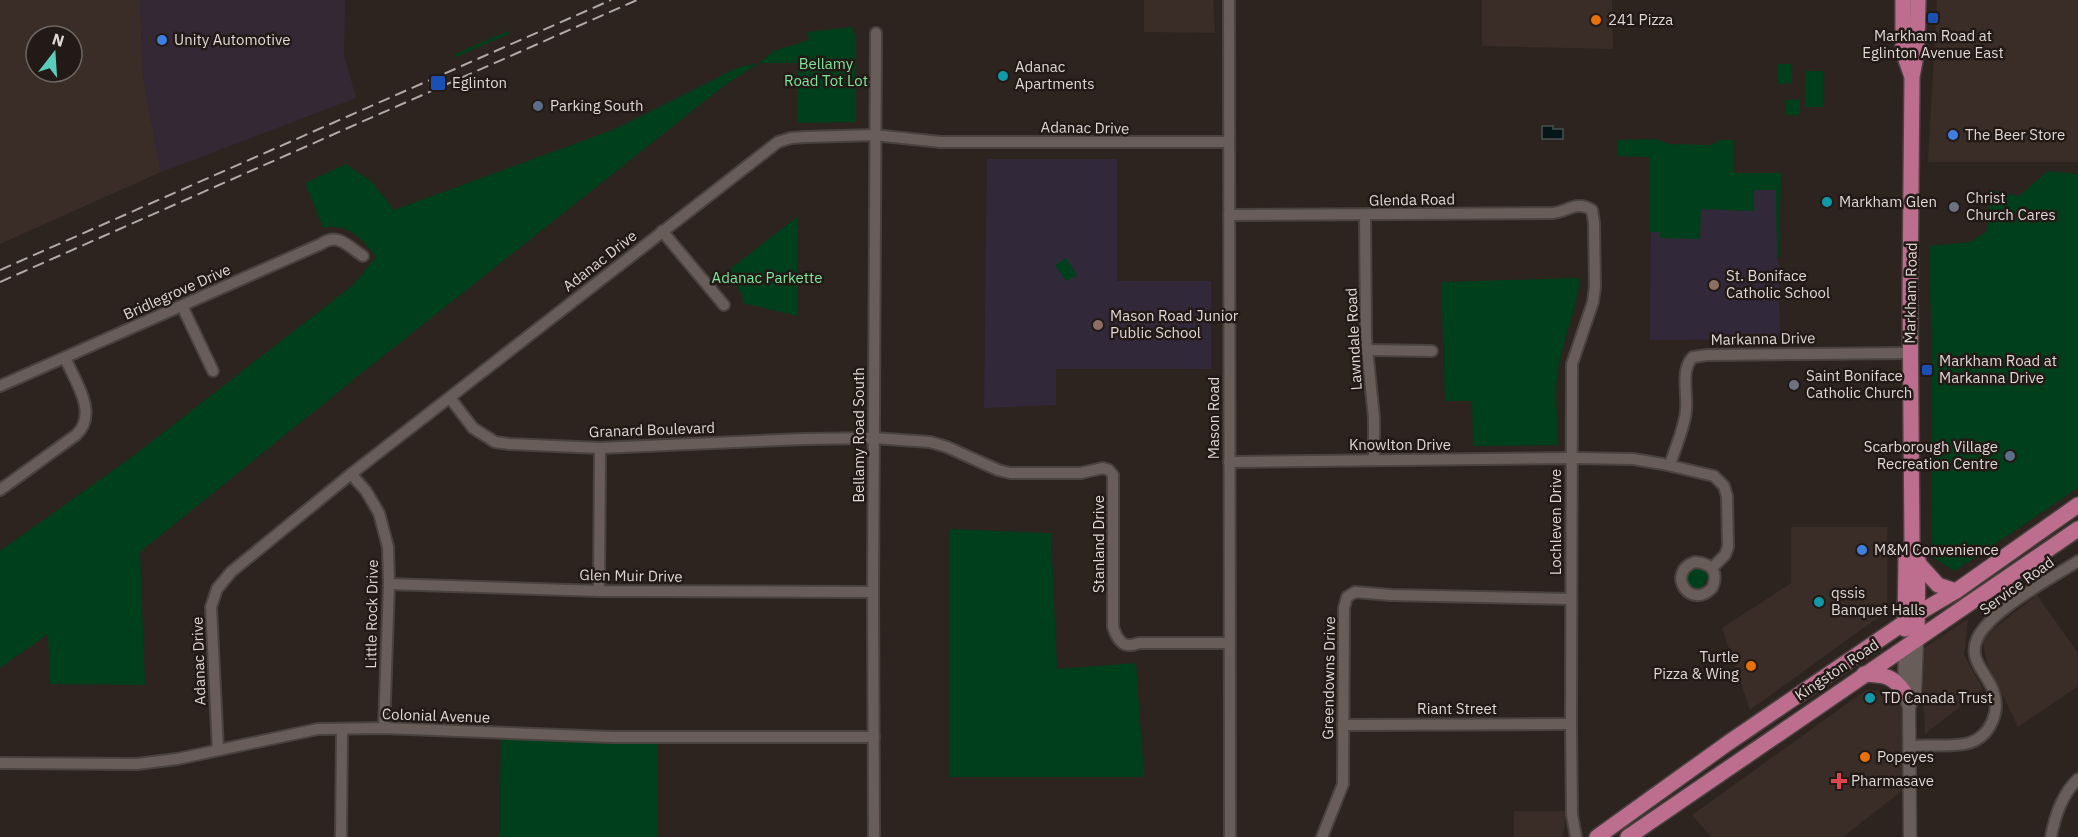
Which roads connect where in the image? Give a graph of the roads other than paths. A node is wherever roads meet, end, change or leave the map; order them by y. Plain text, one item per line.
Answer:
1 (1229, 0) edge
2 (1903, 0) edge
3 (1918, 0) edge
4 (876, 33) dead end
5 (1912, 77) junction
6 (874, 135) junction
7 (1228, 142) junction
8 (1592, 210) joint
9 (1229, 215) junction
10 (1365, 215) junction
11 (662, 231) junction
12 (363, 256) dead end
13 (724, 305) dead end
14 (182, 306) junction
15 (1368, 350) junction
16 (1432, 351) dead end
17 (1910, 353) junction
18 (65, 358) junction
19 (213, 371) dead end
20 (0, 386) edge
21 (450, 398) junction
22 (874, 438) junction
23 (600, 447) junction
24 (1572, 458) junction
25 (1374, 460) junction
26 (1229, 462) junction
27 (1670, 465) junction
28 (351, 474) junction
29 (0, 490) edge
30 (2078, 505) edge
31 (2078, 529) edge
32 (1912, 545) junction
33 (2078, 561) edge
34 (1918, 563) junction
35 (1713, 567) dead end
36 (390, 585) junction
37 (599, 591) junction
38 (1956, 591) junction
39 (873, 592) junction
40 (1571, 599) junction
41 (1911, 618) junction
42 (1228, 643) junction
43 (1911, 643) junction
44 (1864, 674) junction
45 (1907, 699) junction
46 (1571, 724) junction
47 (1343, 725) junction
48 (384, 728) junction
49 (342, 729) junction
50 (874, 737) junction
51 (1910, 746) junction
52 (218, 750) junction
53 (0, 763) edge
54 (2078, 778) edge
55 (341, 837) edge
56 (874, 837) edge
57 (1230, 837) edge
58 (1322, 837) edge
59 (1576, 837) edge
60 (1597, 837) edge
61 (1628, 837) edge
62 (1910, 837) edge
63 (2051, 837) edge

1 - 7 street, Mason Road
2 - 5 main road, Markham Road
3 - 5 main road, Markham Road
4 - 6 street, Bellamy Road South
5 - 17 main road, Markham Road
6 - 7 street, Adanac Drive
6 - 11 street, Adanac Drive
6 - 22 street, Bellamy Road South
7 - 9 street, Mason Road
8 - 10 street, Glenda Road
8 - 24 street, Lochleven Drive
9 - 10 street, Glenda Road
9 - 26 street, Mason Road
10 - 15 street, Lawndale Road
11 - 13 street
11 - 21 street, Adanac Drive
12 - 14 street, Bridlegrove Drive
14 - 18 street, Bridlegrove Drive
14 - 19 street
15 - 16 street
15 - 25 street, Lawndale Road
17 - 27 street, Markanna Drive
17 - 32 main road, Markham Road
18 - 20 street, Bridlegrove Drive
18 - 29 street
21 - 23 street, Granard Boulevard
21 - 28 street, Adanac Drive
22 - 23 street, Granard Boulevard
22 - 39 street, Bellamy Road South
22 - 42 street, Stanland Drive
23 - 37 street
24 - 25 street, Knowlton Drive
24 - 27 street, Knowlton Drive
24 - 40 street, Lochleven Drive
25 - 26 street, Knowlton Drive
26 - 42 street, Mason Road
27 - 35 street, Knowlton Drive
28 - 36 street, Little Rock Drive
28 - 52 street, Adanac Drive
30 - 38 main road, Kingston Road
31 - 43 main road, Kingston Road
32 - 34 main road, Markham Road
32 - 41 main road, Markham Road
33 - 51 street, Service Road
34 - 38 main road
34 - 41 main road, Markham Road
36 - 37 street, Glen Muir Drive
36 - 48 street, Little Rock Drive
37 - 39 street, Glen Muir Drive
38 - 41 main road, Kingston Road
39 - 50 street, Bellamy Road South
40 - 46 street, Lochleven Drive
40 - 47 street, Greendowns Drive
41 - 43 main road, Markham Road
41 - 60 main road, Kingston Road
42 - 57 street, Mason Road
43 - 44 main road, Kingston Road
43 - 45 street, Markham Road
44 - 45 main road
44 - 61 main road, Kingston Road
45 - 51 street, Markham Road
46 - 47 street, Riant Street
46 - 59 street, Lochleven Drive
47 - 58 street, Greendowns Drive
48 - 49 street, Colonial Avenue
48 - 50 street, Colonial Avenue
49 - 52 street, Colonial Avenue
49 - 55 street
50 - 56 street, Bellamy Road South
51 - 62 street, Markham Road
52 - 53 street, Colonial Avenue
54 - 63 street

